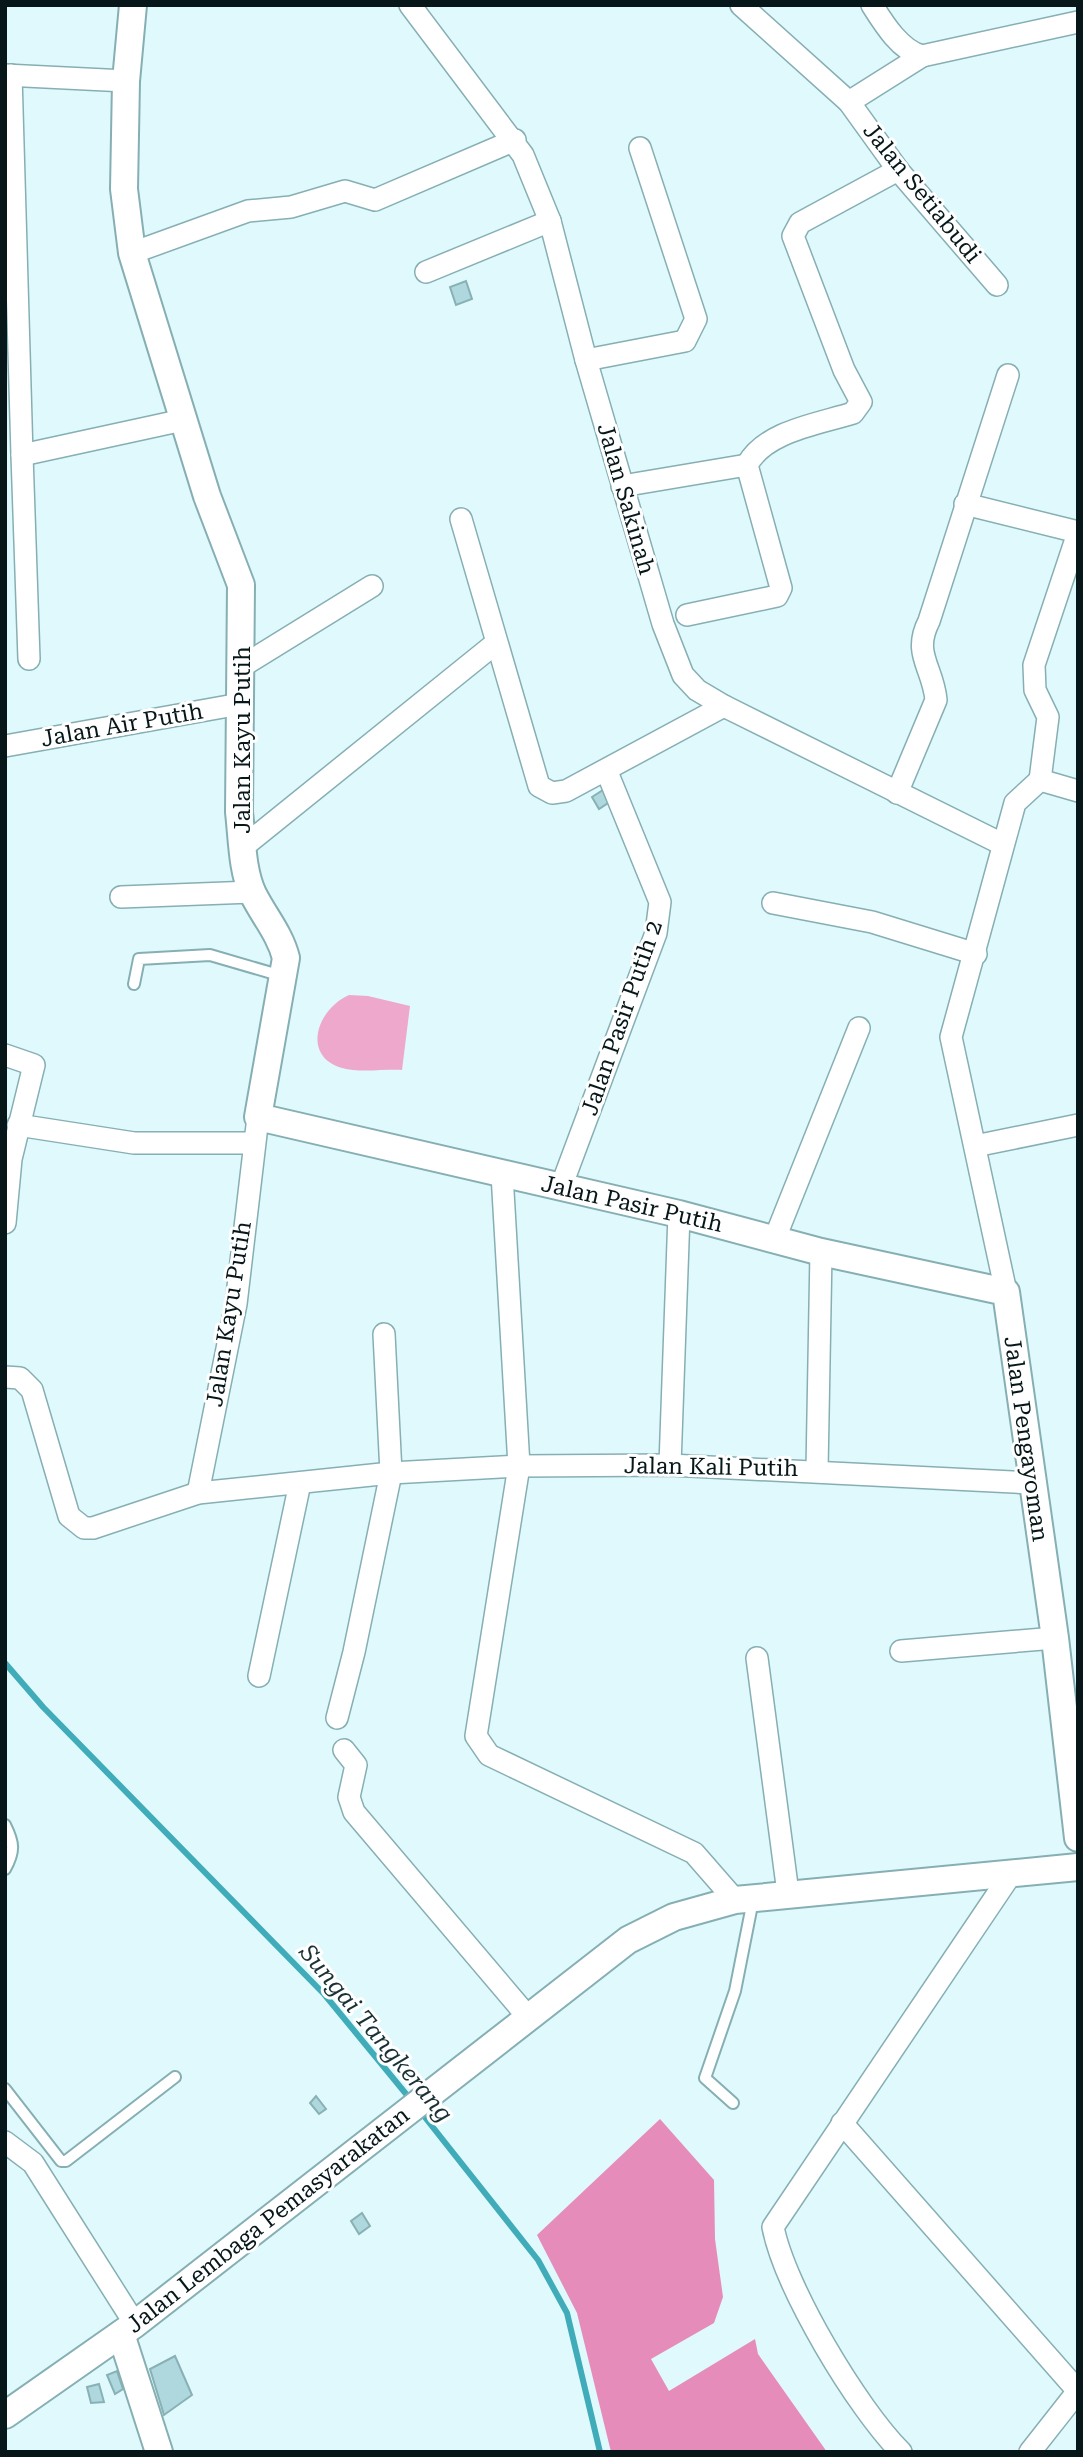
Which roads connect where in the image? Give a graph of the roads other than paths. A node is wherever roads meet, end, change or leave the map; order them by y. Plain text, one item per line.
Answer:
1 (133, 5) edge
2 (410, 5) edge
3 (741, 5) edge
4 (872, 5) edge
5 (1078, 22) edge
6 (922, 56) junction
7 (8, 75) edge
8 (126, 81) junction
9 (849, 102) junction
10 (514, 140) junction
11 (640, 148) dead end
12 (898, 170) junction
13 (9, 187) edge
14 (550, 221) junction
15 (132, 253) junction
16 (426, 271) dead end
17 (998, 285) dead end
18 (12, 298) edge
19 (586, 360) junction
20 (1008, 375) dead end
21 (183, 419) junction
22 (22, 455) junction
23 (747, 466) junction
24 (622, 486) junction
25 (965, 505) junction
26 (461, 519) dead end
27 (1078, 532) edge
28 (372, 586) dead end
29 (687, 615) dead end
30 (496, 643) junction
31 (29, 659) dead end
32 (242, 667) junction
33 (240, 704) junction
34 (724, 706) junction
35 (5, 746) edge
36 (607, 772) junction
37 (1040, 780) junction
38 (1078, 791) edge
39 (897, 793) junction
40 (1002, 844) junction
41 (243, 847) junction
42 (252, 892) junction
43 (121, 897) dead end
44 (773, 903) dead end
45 (976, 954) junction
46 (284, 977) junction
47 (134, 984) dead end
48 (859, 1028) dead end
49 (5, 1055) edge
50 (18, 1125) junction
51 (1078, 1125) edge
52 (256, 1130) junction
53 (975, 1146) junction
54 (8, 1158) edge
55 (502, 1174) junction
56 (561, 1188) junction
57 (679, 1214) junction
58 (5, 1223) edge
59 (775, 1238) junction
60 (821, 1252) junction
61 (1006, 1292) junction
62 (384, 1334) dead end
63 (5, 1377) edge
64 (670, 1465) junction
65 (519, 1466) junction
66 (817, 1470) junction
67 (391, 1473) junction
68 (300, 1483) junction
69 (1031, 1483) junction
70 (198, 1493) junction
71 (1055, 1638) junction
72 (901, 1651) dead end
73 (757, 1658) dead end
74 (259, 1676) dead end
75 (337, 1718) dead end
76 (344, 1750) dead end
77 (5, 1825) edge
78 (1078, 1838) edge
79 (1078, 1867) edge
80 (5, 1869) edge
81 (1011, 1874) junction
82 (788, 1893) junction
83 (745, 1899) junction
84 (528, 2017) junction
85 (175, 2077) dead end
86 (5, 2090) edge
87 (733, 2103) dead end
88 (842, 2123) junction
89 (5, 2142) edge
90 (128, 2329) junction
91 (1078, 2391) edge
92 (5, 2415) edge
93 (159, 2452) edge
94 (901, 2452) edge
95 (1030, 2452) edge

1 - 8 street, Jalan Kayu Putih
2 - 10 street, Jalan Sakinah
3 - 9 street
4 - 6 street
5 - 6 street, Jalan Setiabudi
6 - 9 street, Jalan Setiabudi
7 - 8 street
7 - 13 street
8 - 15 street, Jalan Kayu Putih
9 - 12 street, Jalan Setiabudi
10 - 14 street, Jalan Sakinah
10 - 15 street
11 - 19 street
12 - 17 street, Jalan Setiabudi
12 - 23 street
13 - 18 street
14 - 16 street
14 - 19 street, Jalan Sakinah
15 - 21 street, Jalan Kayu Putih
18 - 22 street
19 - 24 street, Jalan Sakinah
20 - 25 street
21 - 22 street
21 - 32 street, Jalan Kayu Putih
22 - 31 street
23 - 24 street
23 - 29 street
24 - 34 street, Jalan Sakinah
25 - 27 street
25 - 39 street
26 - 30 street
27 - 37 street
28 - 32 street
30 - 36 street
30 - 41 street
32 - 33 street, Jalan Kayu Putih
33 - 35 street, Jalan Air Putih
33 - 41 street, Jalan Kayu Putih
34 - 36 street
34 - 39 street, Jalan Sakinah
36 - 56 street, Jalan Pasir Putih 2
37 - 38 street
37 - 40 street, Jalan Pengayoman
39 - 40 street, Jalan Sakinah
40 - 45 street, Jalan Pengayoman
41 - 42 street, Jalan Kayu Putih
42 - 43 street
42 - 46 street, Jalan Kayu Putih
44 - 45 street
45 - 53 street, Jalan Pengayoman
46 - 47 lane
46 - 52 street, Jalan Kayu Putih
48 - 59 street
49 - 50 street
50 - 52 street
50 - 54 street
51 - 53 street
52 - 55 street, Jalan Pasir Putih
52 - 70 street, Jalan Kayu Putih
53 - 61 street, Jalan Pengayoman
54 - 58 street
55 - 56 street, Jalan Pasir Putih
55 - 65 street
56 - 57 street, Jalan Pasir Putih
57 - 59 street, Jalan Pasir Putih
57 - 64 street
59 - 60 street, Jalan Pasir Putih
60 - 61 street, Jalan Pasir Putih
60 - 66 street
61 - 69 street, Jalan Pengayoman
62 - 67 street
63 - 70 street
64 - 65 street, Jalan Kali Putih
64 - 66 street, Jalan Kali Putih
65 - 67 street, Jalan Kali Putih
65 - 83 street
66 - 69 street, Jalan Kali Putih
67 - 68 street
67 - 75 street
68 - 70 street
68 - 74 street
69 - 71 street, Jalan Pengayoman
71 - 72 street
71 - 78 street, Jalan Pengayoman
73 - 82 street
76 - 84 street
77 - 80 lane
79 - 81 street, Jalan Lembaga Pemasyarakatan
81 - 82 street, Jalan Lembaga Pemasyarakatan
81 - 88 street
82 - 83 street, Jalan Lembaga Pemasyarakatan
83 - 84 street, Jalan Lembaga Pemasyarakatan
83 - 87 lane
84 - 90 street, Jalan Lembaga Pemasyarakatan
85 - 86 lane
88 - 91 street
88 - 94 street
89 - 90 street
90 - 92 street, Jalan Lembaga Pemasyarakatan
90 - 93 street
91 - 95 street

